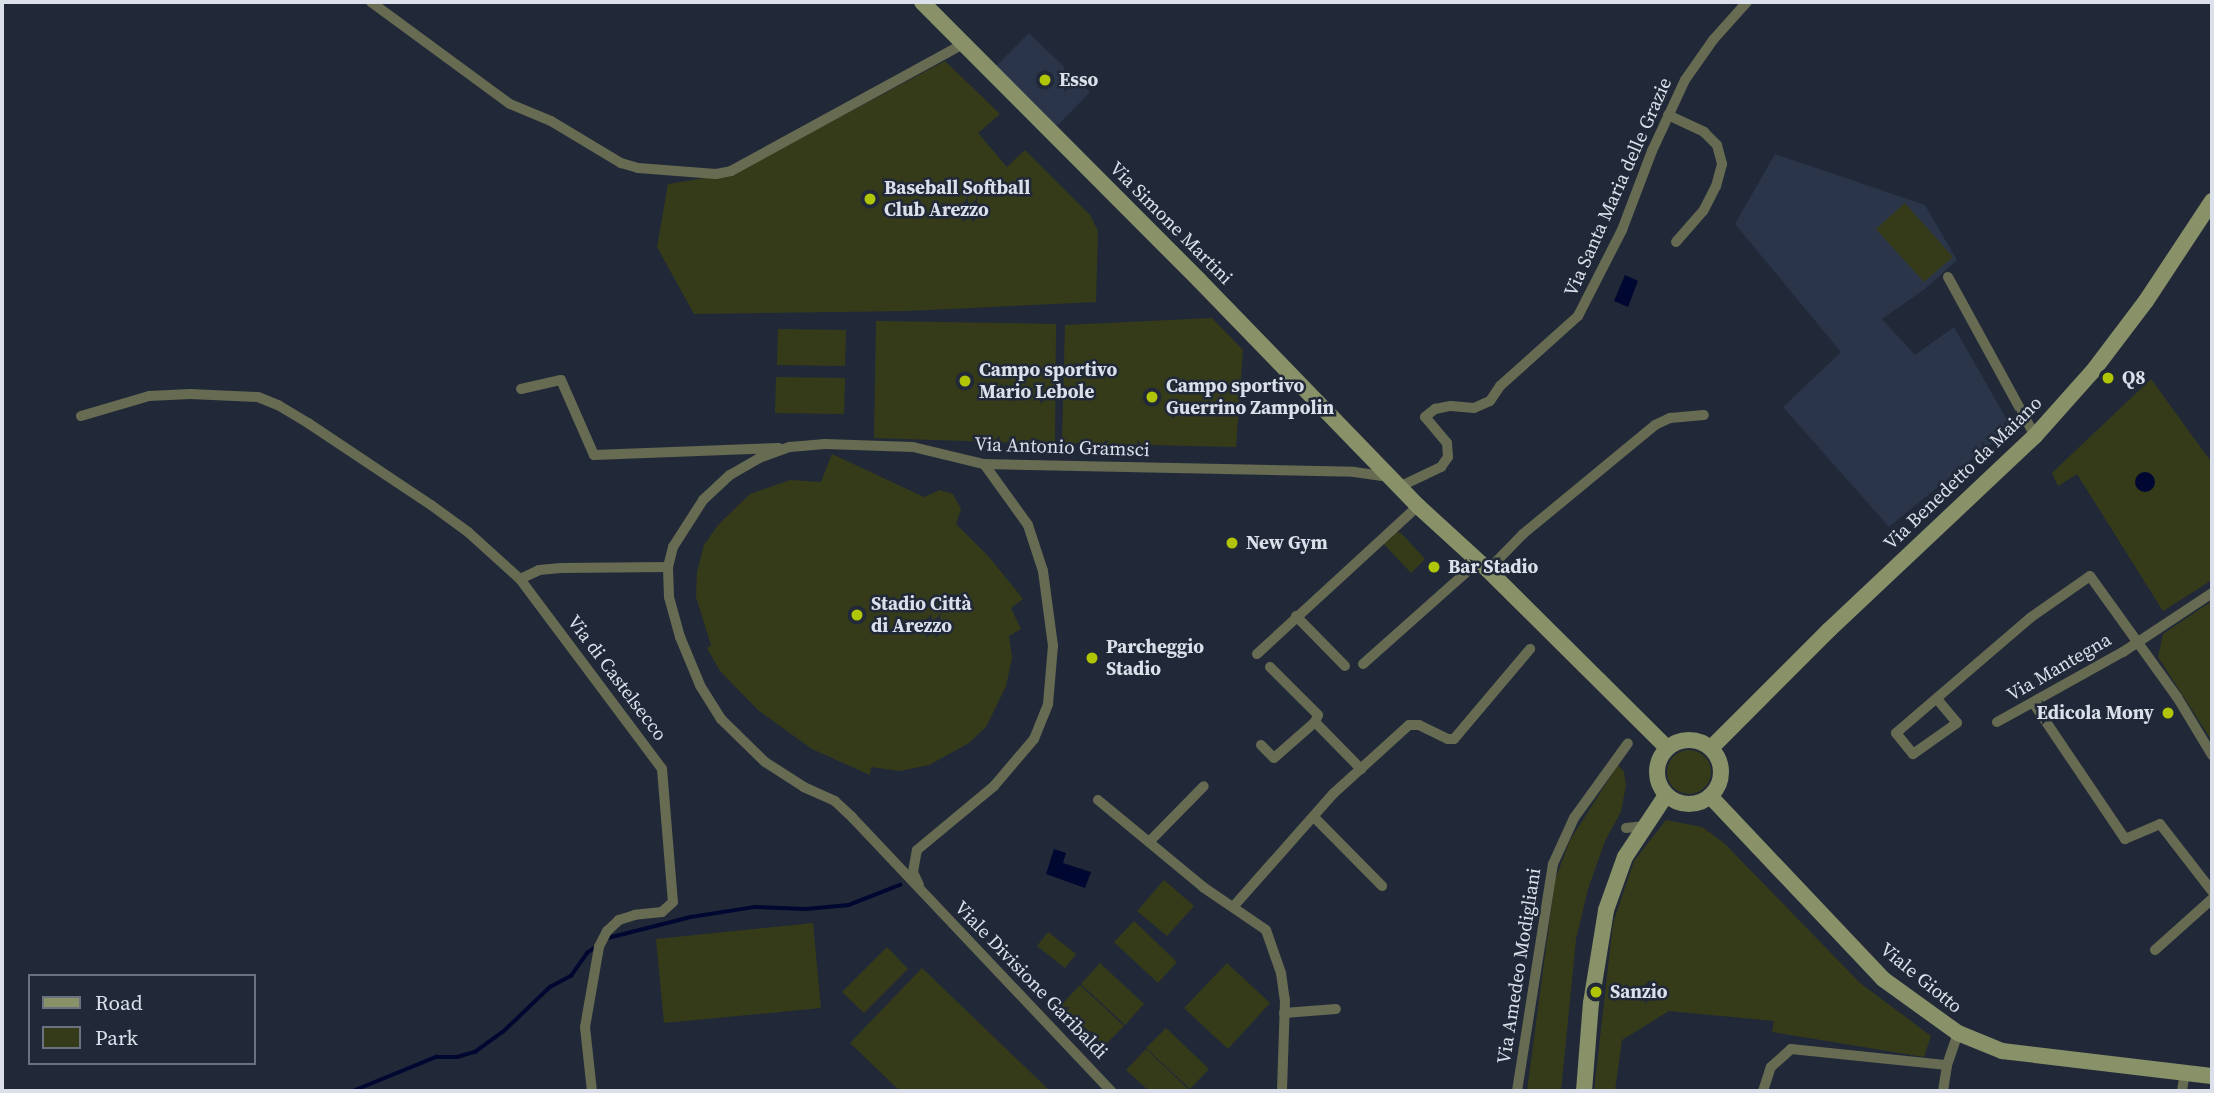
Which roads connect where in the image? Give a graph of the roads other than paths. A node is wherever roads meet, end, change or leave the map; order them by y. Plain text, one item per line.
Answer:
1 (371, 2) edge
2 (922, 2) edge
3 (1747, 2) edge
4 (965, 43) junction
5 (1668, 115) junction
6 (2212, 201) edge
7 (1675, 242) dead end
8 (1948, 277) dead end
9 (521, 389) dead end
10 (1704, 415) dead end
11 (81, 416) dead end
12 (2035, 436) junction
13 (790, 447) junction
14 (984, 464) junction
15 (1394, 482) junction
16 (1418, 506) junction
17 (1483, 566) junction
18 (668, 567) junction
19 (520, 579) junction
20 (2212, 593) edge
21 (1296, 616) junction
22 (2138, 642) junction
23 (1530, 649) dead end
24 (1257, 654) dead end
25 (1363, 664) dead end
26 (1345, 666) dead end
27 (1270, 667) dead end
28 (1937, 699) junction
29 (2034, 704) junction
30 (1315, 722) junction
31 (1997, 722) dead end
32 (1628, 743) dead end
33 (1261, 745) dead end
34 (1667, 748) junction
35 (1711, 748) junction
36 (2212, 755) edge
37 (1361, 769) junction
38 (1204, 786) dead end
39 (1666, 795) junction
40 (1710, 796) junction
41 (1098, 800) dead end
42 (1314, 817) junction
43 (1645, 826) junction
44 (1626, 828) dead end
45 (1149, 842) junction
46 (1382, 886) dead end
47 (2212, 891) edge
48 (923, 893) junction
49 (2212, 899) edge
50 (1233, 907) junction
51 (2155, 950) dead end
52 (1336, 1009) dead end
53 (1284, 1013) junction
54 (1958, 1033) junction
55 (1947, 1065) junction
56 (2185, 1073) junction
57 (2212, 1076) edge
58 (592, 1091) edge
59 (1111, 1091) edge
60 (1282, 1091) edge
61 (1517, 1091) edge
62 (1584, 1091) edge
63 (1763, 1091) edge
64 (1943, 1091) edge
65 (2182, 1091) edge

1 - 4 street
2 - 4 street, Via Simone Martini
3 - 5 street, Via Santa Maria delle Grazie
4 - 15 street, Via Simone Martini
5 - 7 street
5 - 15 street, Via Santa Maria delle Grazie
6 - 12 street, Via Benedetto da Maiano
8 - 12 street
9 - 13 street
10 - 17 street
11 - 19 street, Via di Castelsecco
12 - 35 street, Via Benedetto da Maiano
13 - 14 street, Via Antonio Gramsci
13 - 18 street, Via Antonio Gramsci
14 - 15 street, Via Antonio Gramsci
14 - 48 street
15 - 16 street
16 - 17 street
16 - 21 street
17 - 25 street
17 - 34 street
18 - 19 street
18 - 48 street, Viale Divisione Garibaldi
19 - 58 street, Via di Castelsecco
20 - 22 street, Via Mantegna
21 - 24 street
21 - 26 street
22 - 28 street
22 - 29 street, Via Mantegna
22 - 36 street
23 - 37 street
27 - 30 street
28 - 28 street
29 - 31 street, Via Mantegna
29 - 47 street
30 - 33 street
30 - 37 street
32 - 61 street, Via Amedeo Modigliani
34 - 35 street
34 - 39 street
35 - 40 street
37 - 42 street
38 - 45 street
39 - 40 street
39 - 43 street
40 - 54 street, Viale Giotto
41 - 45 street
42 - 46 street
42 - 50 street
43 - 44 street
43 - 62 street
45 - 50 street
48 - 59 street, Viale Divisione Garibaldi
49 - 51 street
50 - 53 street
52 - 53 street
53 - 60 street
54 - 55 street
54 - 56 street, Viale Giotto
55 - 63 street
55 - 64 street
56 - 57 street, Viale Giotto
56 - 65 street

